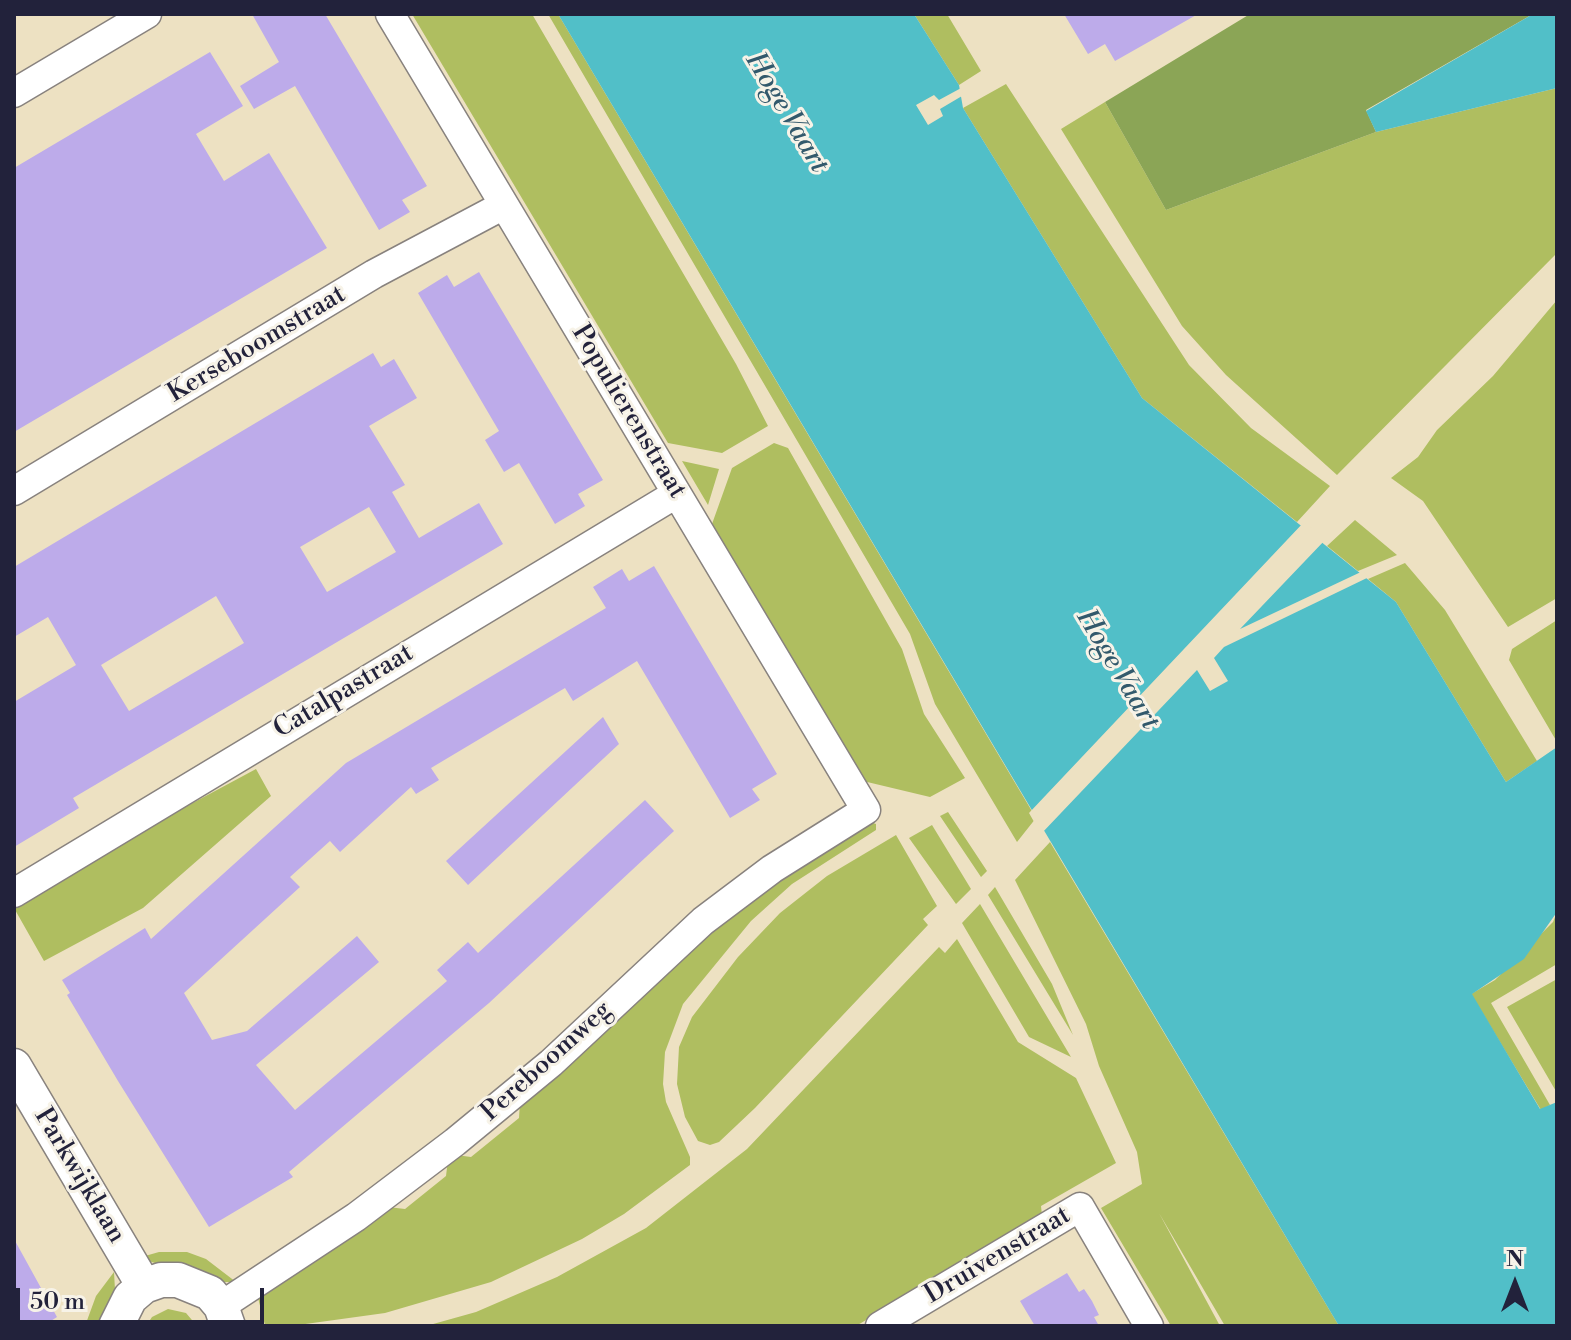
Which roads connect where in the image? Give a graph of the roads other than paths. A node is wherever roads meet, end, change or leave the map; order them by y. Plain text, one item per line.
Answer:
1 (147, 14) edge
2 (390, 14) edge
3 (14, 93) edge
4 (504, 205) junction
5 (14, 491) edge
6 (676, 494) junction
7 (866, 810) joint
8 (14, 893) edge
9 (14, 1066) edge
10 (144, 1286) junction
11 (224, 1316) edge
12 (116, 1326) edge
13 (880, 1326) edge
14 (1149, 1326) edge

1 - 3 street
2 - 4 street, Populierenstraat
4 - 5 street, Kerseboomstraat
4 - 6 street, Populierenstraat
6 - 7 street, Populierenstraat
6 - 8 street, Catalpastraat
7 - 11 street, Pereboomweg
9 - 10 street, Parkwijklaan
10 - 11 street
10 - 12 street
13 - 14 street, Druivenstraat

